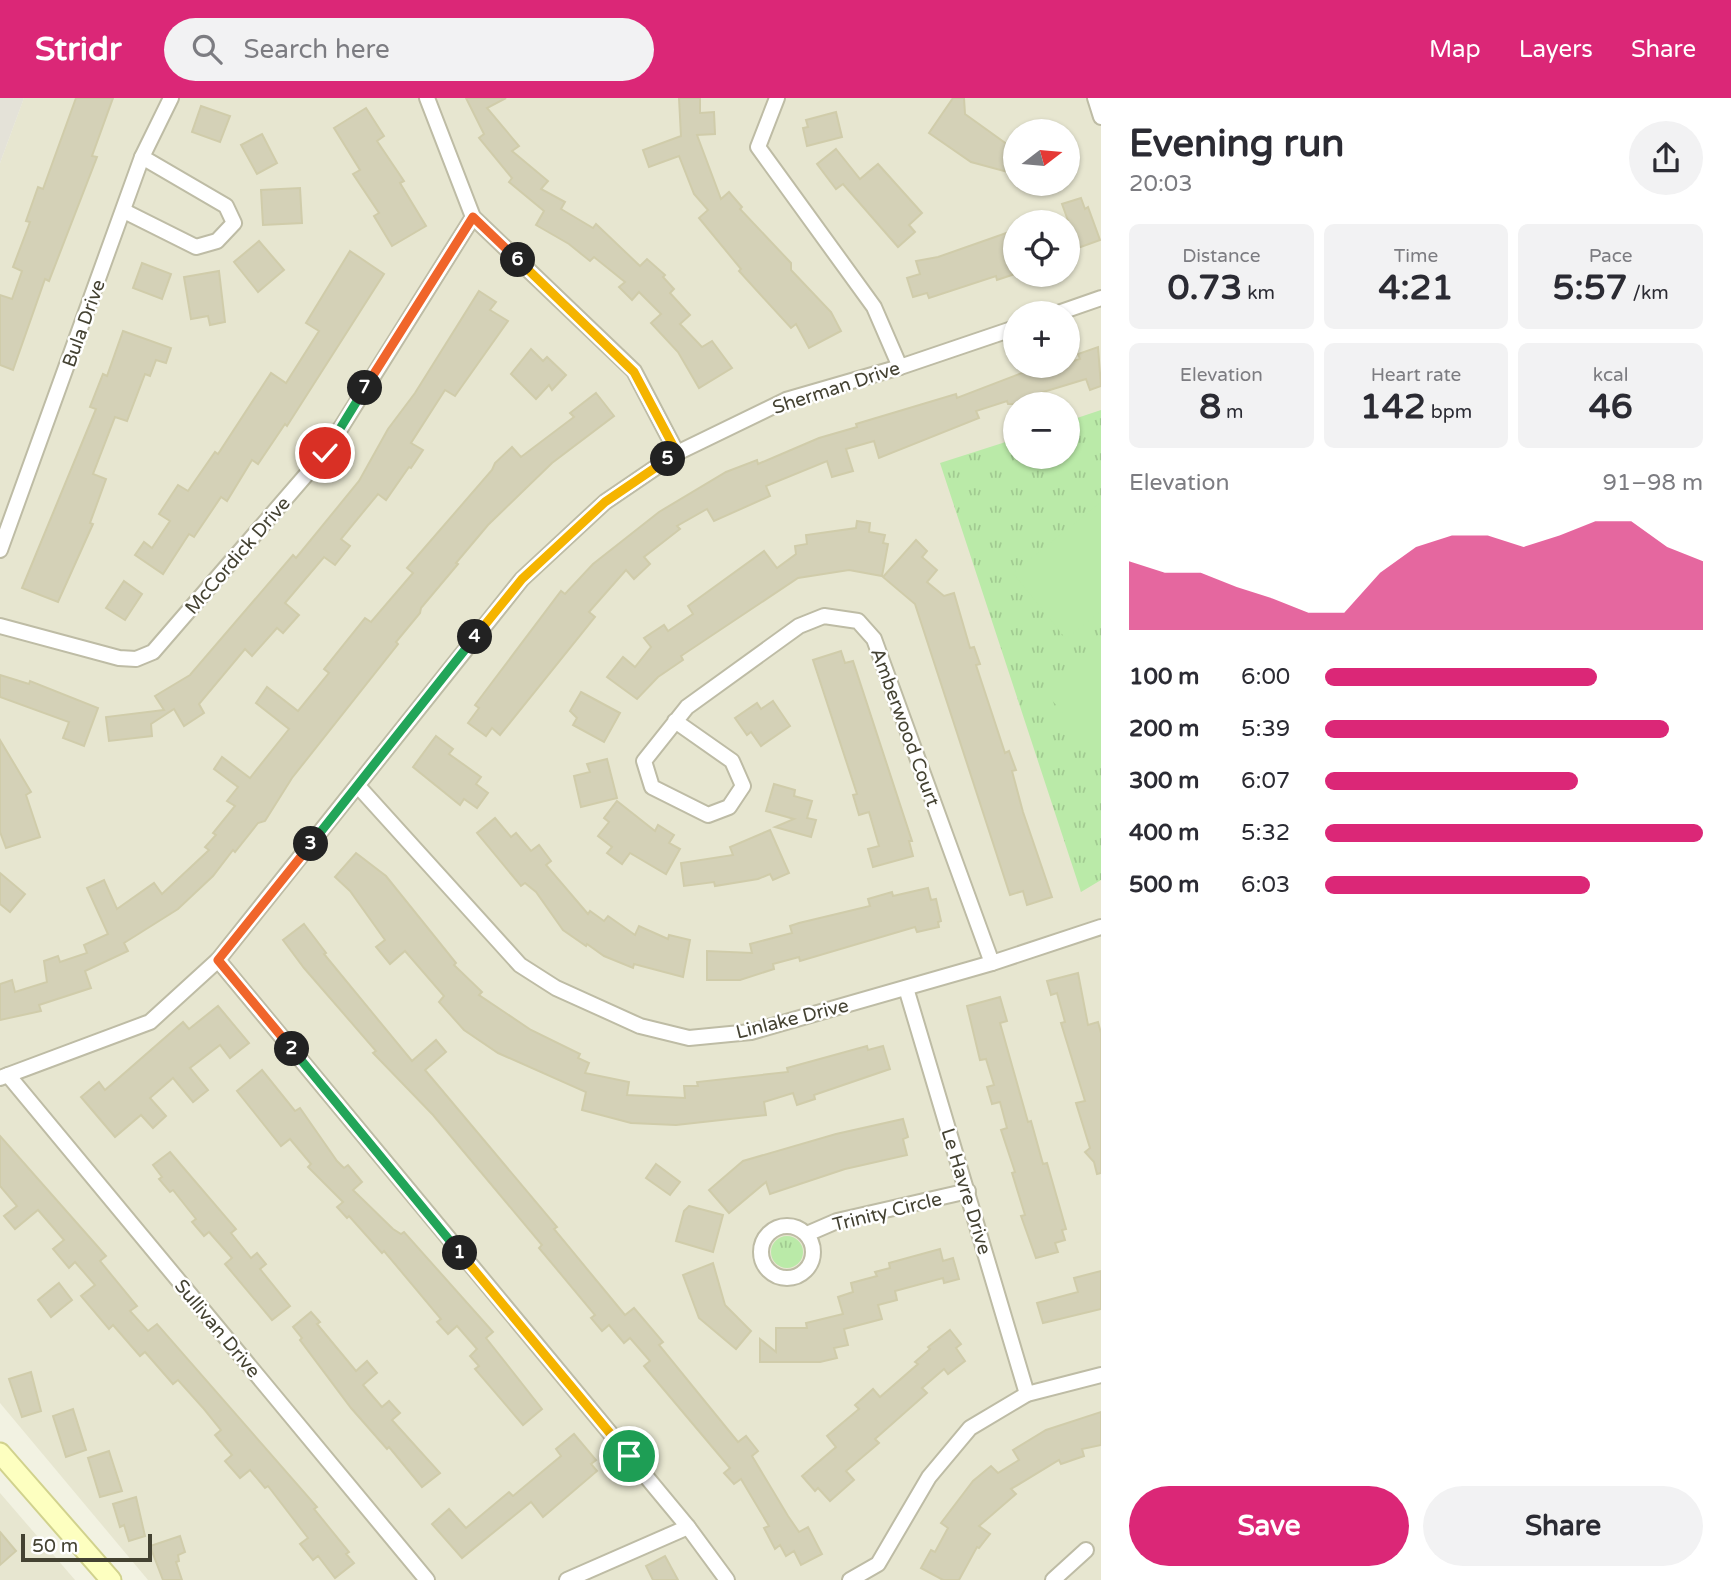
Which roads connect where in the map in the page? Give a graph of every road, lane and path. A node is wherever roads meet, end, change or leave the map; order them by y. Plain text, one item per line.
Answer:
1 (172, 98) edge
2 (427, 98) edge
3 (777, 98) edge
4 (1095, 98) edge
5 (1101, 117) edge
6 (142, 157) junction
7 (124, 211) junction
8 (473, 217) junction
9 (1101, 298) edge
10 (1080, 305) edge
11 (1003, 332) edge
12 (900, 367) junction
13 (677, 453) junction
14 (0, 550) edge
15 (0, 626) edge
16 (675, 721) junction
17 (358, 786) junction
18 (1101, 927) edge
19 (218, 960) junction
20 (992, 963) junction
21 (906, 988) junction
22 (4, 1077) edge
23 (968, 1191) junction
24 (807, 1234) dead end
25 (1101, 1375) edge
26 (1027, 1394) junction
27 (0, 1453) edge
28 (688, 1527) junction
29 (1086, 1550) dead end
30 (111, 1580) edge
31 (428, 1580) edge
32 (566, 1580) edge
33 (727, 1580) edge
34 (850, 1580) edge
35 (1053, 1580) edge

1 - 6 street, Bula Drive
2 - 8 street
3 - 12 street
4 - 5 street
6 - 7 street, Bula Drive
6 - 7 street
7 - 14 street, Bula Drive
8 - 13 street
8 - 15 street, McCordick Drive
9 - 10 street
11 - 12 street, Sherman Drive
12 - 13 street, Sherman Drive
13 - 17 street, Sherman Drive
16 - 16 street, Amberwood Court
16 - 20 street, Amberwood Court
17 - 19 street, Sherman Drive
17 - 21 street, Linlake Drive
18 - 20 street, Linlake Drive
19 - 22 street, Sherman Drive
19 - 28 street
20 - 21 street, Linlake Drive
21 - 23 street, Le Havre Drive
22 - 31 street, Sullivan Drive
23 - 24 street, Trinity Circle
23 - 26 street, Le Havre Drive
25 - 26 street
26 - 34 street
27 - 30 main road
28 - 32 street
28 - 33 street
29 - 35 street

